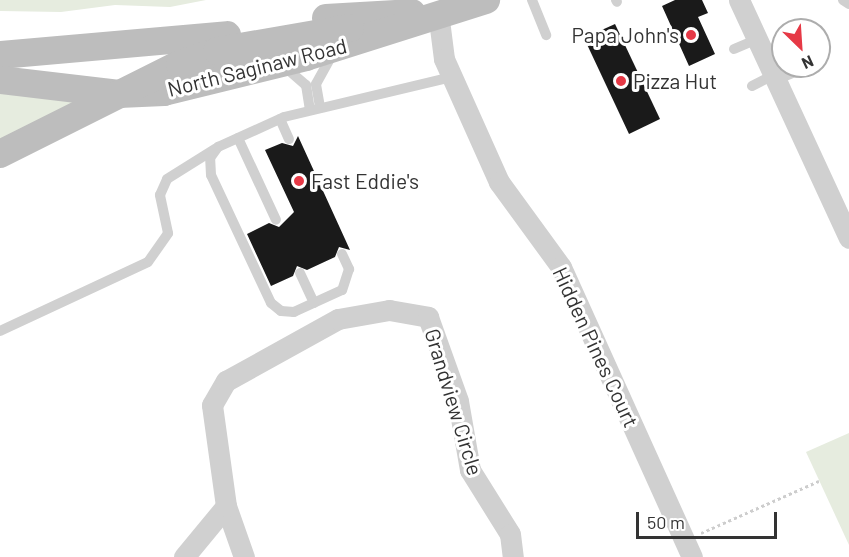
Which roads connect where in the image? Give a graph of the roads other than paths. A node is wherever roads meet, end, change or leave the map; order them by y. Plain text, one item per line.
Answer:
1 (486, 0) edge
2 (532, 0) edge
3 (739, 0) edge
4 (843, 0) edge
5 (849, 4) edge
6 (436, 6) edge
7 (546, 34) dead end
8 (757, 39) junction
9 (338, 48) junction
10 (735, 49) dead end
11 (0, 55) edge
12 (280, 64) junction
13 (771, 69) edge
14 (452, 77) junction
15 (775, 78) joint
16 (0, 80) edge
17 (752, 86) dead end
18 (119, 94) junction
19 (315, 108) junction
20 (280, 119) junction
21 (238, 138) junction
22 (289, 139) dead end
23 (218, 147) junction
24 (0, 154) edge
25 (276, 220) dead end
26 (849, 238) edge
27 (342, 254) dead end
28 (300, 273) dead end
29 (314, 303) junction
30 (0, 332) edge
31 (226, 506) junction
32 (510, 534) junction
33 (687, 549) edge
34 (184, 557) edge
35 (244, 557) edge
36 (513, 557) edge
37 (528, 557) edge

1 - 6 main road, North Saginaw Road
2 - 7 lane
3 - 8 street
4 - 5 lane
6 - 9 main road, North Saginaw Road
6 - 11 main road, North Saginaw Road
6 - 14 street, Hidden Pines Court
6 - 18 main road
8 - 10 lane
8 - 13 street
9 - 12 main road, North Saginaw Road
9 - 19 lane
12 - 18 main road, North Saginaw Road
12 - 19 lane
14 - 19 lane
14 - 33 street, Hidden Pines Court
15 - 17 lane
15 - 26 street
16 - 18 main road, North Saginaw Road
18 - 24 main road
19 - 20 lane
20 - 21 lane
20 - 22 lane
21 - 23 lane
21 - 25 lane
23 - 29 lane
23 - 30 lane
27 - 29 lane
28 - 29 lane
31 - 32 street, Grandview Circle
31 - 34 street
31 - 35 street
32 - 36 street, Grandview Circle
32 - 37 street, Grandview Circle

